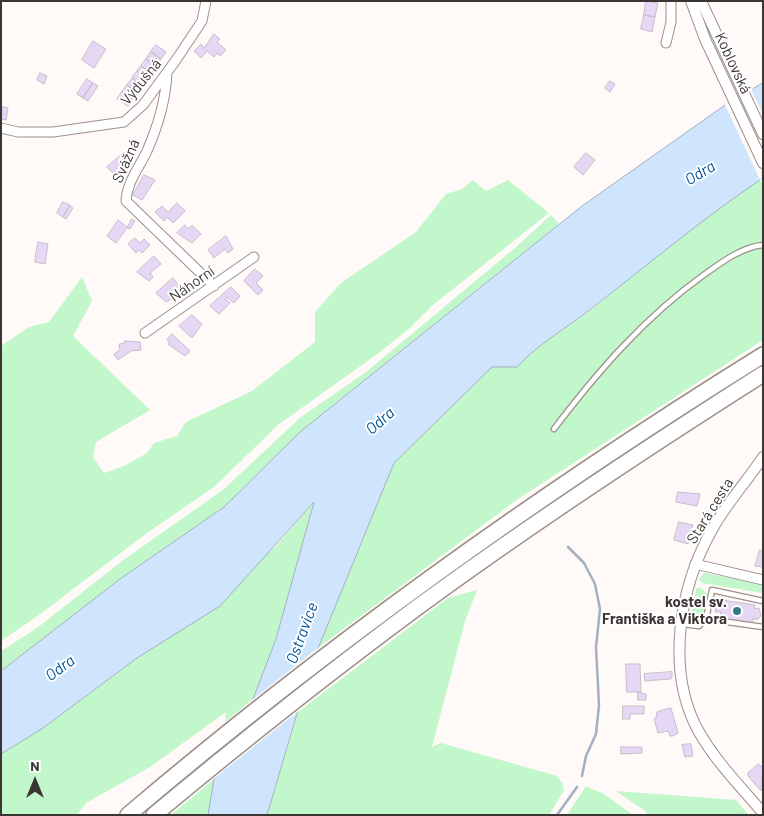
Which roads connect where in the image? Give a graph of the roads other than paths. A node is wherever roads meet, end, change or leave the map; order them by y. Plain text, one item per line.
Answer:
1 (206, 1) edge
2 (671, 1) edge
3 (691, 1) edge
4 (701, 1) edge
5 (666, 43) dead end
6 (168, 72) junction
7 (1, 128) edge
8 (763, 134) edge
9 (763, 163) edge
10 (763, 245) edge
11 (254, 257) dead end
12 (214, 286) junction
13 (145, 333) dead end
14 (763, 355) edge
15 (763, 374) edge
16 (554, 429) dead end
17 (763, 457) edge
18 (763, 462) edge
19 (755, 469) junction
20 (695, 564) junction
21 (763, 580) edge
22 (763, 601) edge
23 (706, 619) junction
24 (682, 624) junction
25 (763, 627) edge
26 (763, 813) edge
27 (128, 815) edge
28 (154, 815) edge

1 - 6 street, Výdušná
2 - 5 street
3 - 9 street, Koblovská
4 - 8 street, Koblovská
6 - 7 street, Výdušná
6 - 12 street, Svážná
10 - 16 lane
11 - 12 street, Náhorní
12 - 13 street, Náhorní
14 - 27 highway
15 - 28 highway
17 - 19 street
18 - 19 street
19 - 20 street, Stará cesta
20 - 21 street
20 - 24 street, Stará cesta
22 - 23 lane
23 - 24 lane
23 - 25 lane
24 - 26 street, Stará cesta

